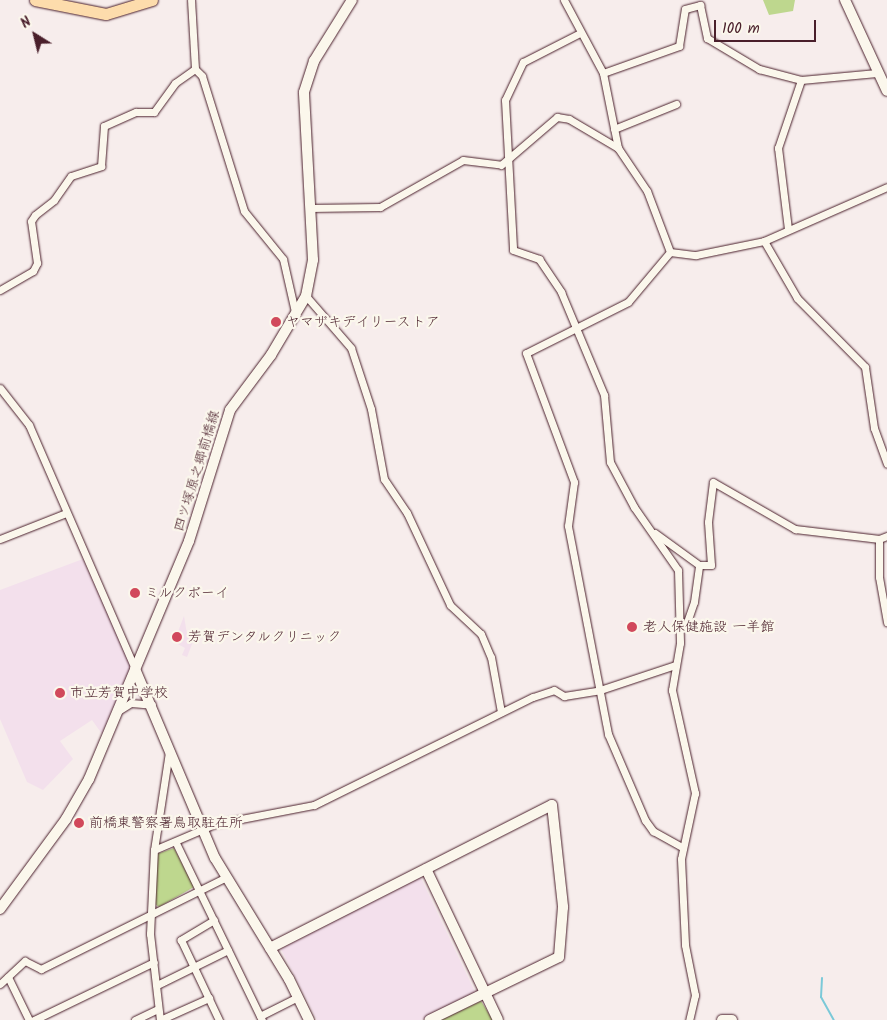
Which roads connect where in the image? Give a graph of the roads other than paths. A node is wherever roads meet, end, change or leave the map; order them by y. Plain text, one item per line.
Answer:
1 (35, 0) edge
2 (152, 0) edge
3 (191, 0) edge
4 (352, 0) edge
5 (564, 0) edge
6 (845, 0) edge
7 (580, 33) junction
8 (195, 69) junction
9 (603, 73) junction
10 (878, 73) junction
11 (801, 80) junction
12 (887, 91) edge
13 (676, 104) dead end
14 (614, 129) junction
15 (618, 148) junction
16 (509, 161) junction
17 (887, 187) edge
18 (309, 208) junction
19 (788, 229) junction
20 (764, 241) junction
21 (670, 252) junction
22 (0, 290) edge
23 (306, 296) junction
24 (296, 316) junction
25 (578, 327) junction
26 (0, 388) edge
27 (9, 398) junction
28 (0, 402) edge
29 (887, 464) edge
30 (66, 513) junction
31 (647, 526) junction
32 (887, 536) edge
33 (0, 539) edge
34 (879, 539) junction
35 (699, 565) junction
36 (887, 622) edge
37 (680, 625) junction
38 (675, 665) junction
39 (135, 669) junction
40 (600, 690) junction
41 (152, 706) junction
42 (117, 712) junction
43 (502, 712) junction
44 (170, 748) junction
45 (204, 832) junction
46 (176, 844) junction
47 (682, 847) junction
48 (154, 850) junction
49 (426, 869) junction
50 (224, 878) junction
51 (198, 891) junction
52 (0, 908) edge
53 (150, 915) junction
54 (214, 920) junction
55 (270, 948) junction
56 (228, 950) junction
57 (154, 962) junction
58 (193, 968) junction
59 (8, 977) junction
60 (0, 984) edge
61 (158, 985) junction
62 (486, 993) junction
63 (298, 997) junction
64 (208, 998) junction
65 (158, 1009) junction
66 (261, 1018) edge
67 (29, 1020) edge
68 (34, 1020) edge
69 (135, 1020) edge
70 (160, 1020) edge
71 (219, 1020) edge
72 (308, 1020) edge
73 (429, 1020) edge
74 (498, 1020) edge
75 (689, 1020) edge
76 (722, 1020) edge
77 (732, 1020) edge

1 - 2 main road
3 - 8 street
4 - 18 street, 四ツ塚原之郷前橋線
5 - 7 street
6 - 10 street
7 - 9 street
7 - 16 street
8 - 22 street
8 - 24 street
9 - 11 street
9 - 14 street
10 - 11 street
10 - 12 street
11 - 19 street
13 - 14 street
14 - 15 street
15 - 16 street
15 - 21 street
16 - 18 street
16 - 25 street
17 - 19 street
18 - 23 street, 四ツ塚原之郷前橋線
19 - 20 street
20 - 21 street
20 - 29 street
21 - 25 street
23 - 24 street, 四ツ塚原之郷前橋線
23 - 43 street
24 - 39 street, 四ツ塚原之郷前橋線
25 - 31 street
25 - 40 street
26 - 27 street
27 - 28 street
27 - 30 street
30 - 33 street
30 - 39 street
31 - 35 street
31 - 37 street
32 - 34 street
34 - 35 street
34 - 36 street
35 - 37 street
37 - 38 street
38 - 40 street
38 - 47 street
39 - 41 street
39 - 42 street, 四ツ塚原之郷前橋線
40 - 43 street
40 - 47 street
41 - 42 street
41 - 44 street
42 - 52 street, 四ツ塚原之郷前橋線
43 - 45 street
44 - 45 street
44 - 48 street
45 - 46 street
45 - 50 street
46 - 48 street
46 - 51 street
47 - 75 street
48 - 53 street
49 - 55 street
49 - 62 street
49 - 62 street
50 - 51 street
50 - 55 street
51 - 53 street
51 - 54 street
53 - 57 street
53 - 59 street
54 - 56 street
54 - 58 street
55 - 63 street
56 - 58 street
56 - 66 street
57 - 61 street
57 - 68 street
58 - 61 street
58 - 64 street
59 - 60 street
59 - 67 street
61 - 65 street
62 - 73 street
62 - 74 street
63 - 66 street
63 - 72 street
64 - 70 street
64 - 71 street
65 - 69 street
65 - 70 street
76 - 77 street

